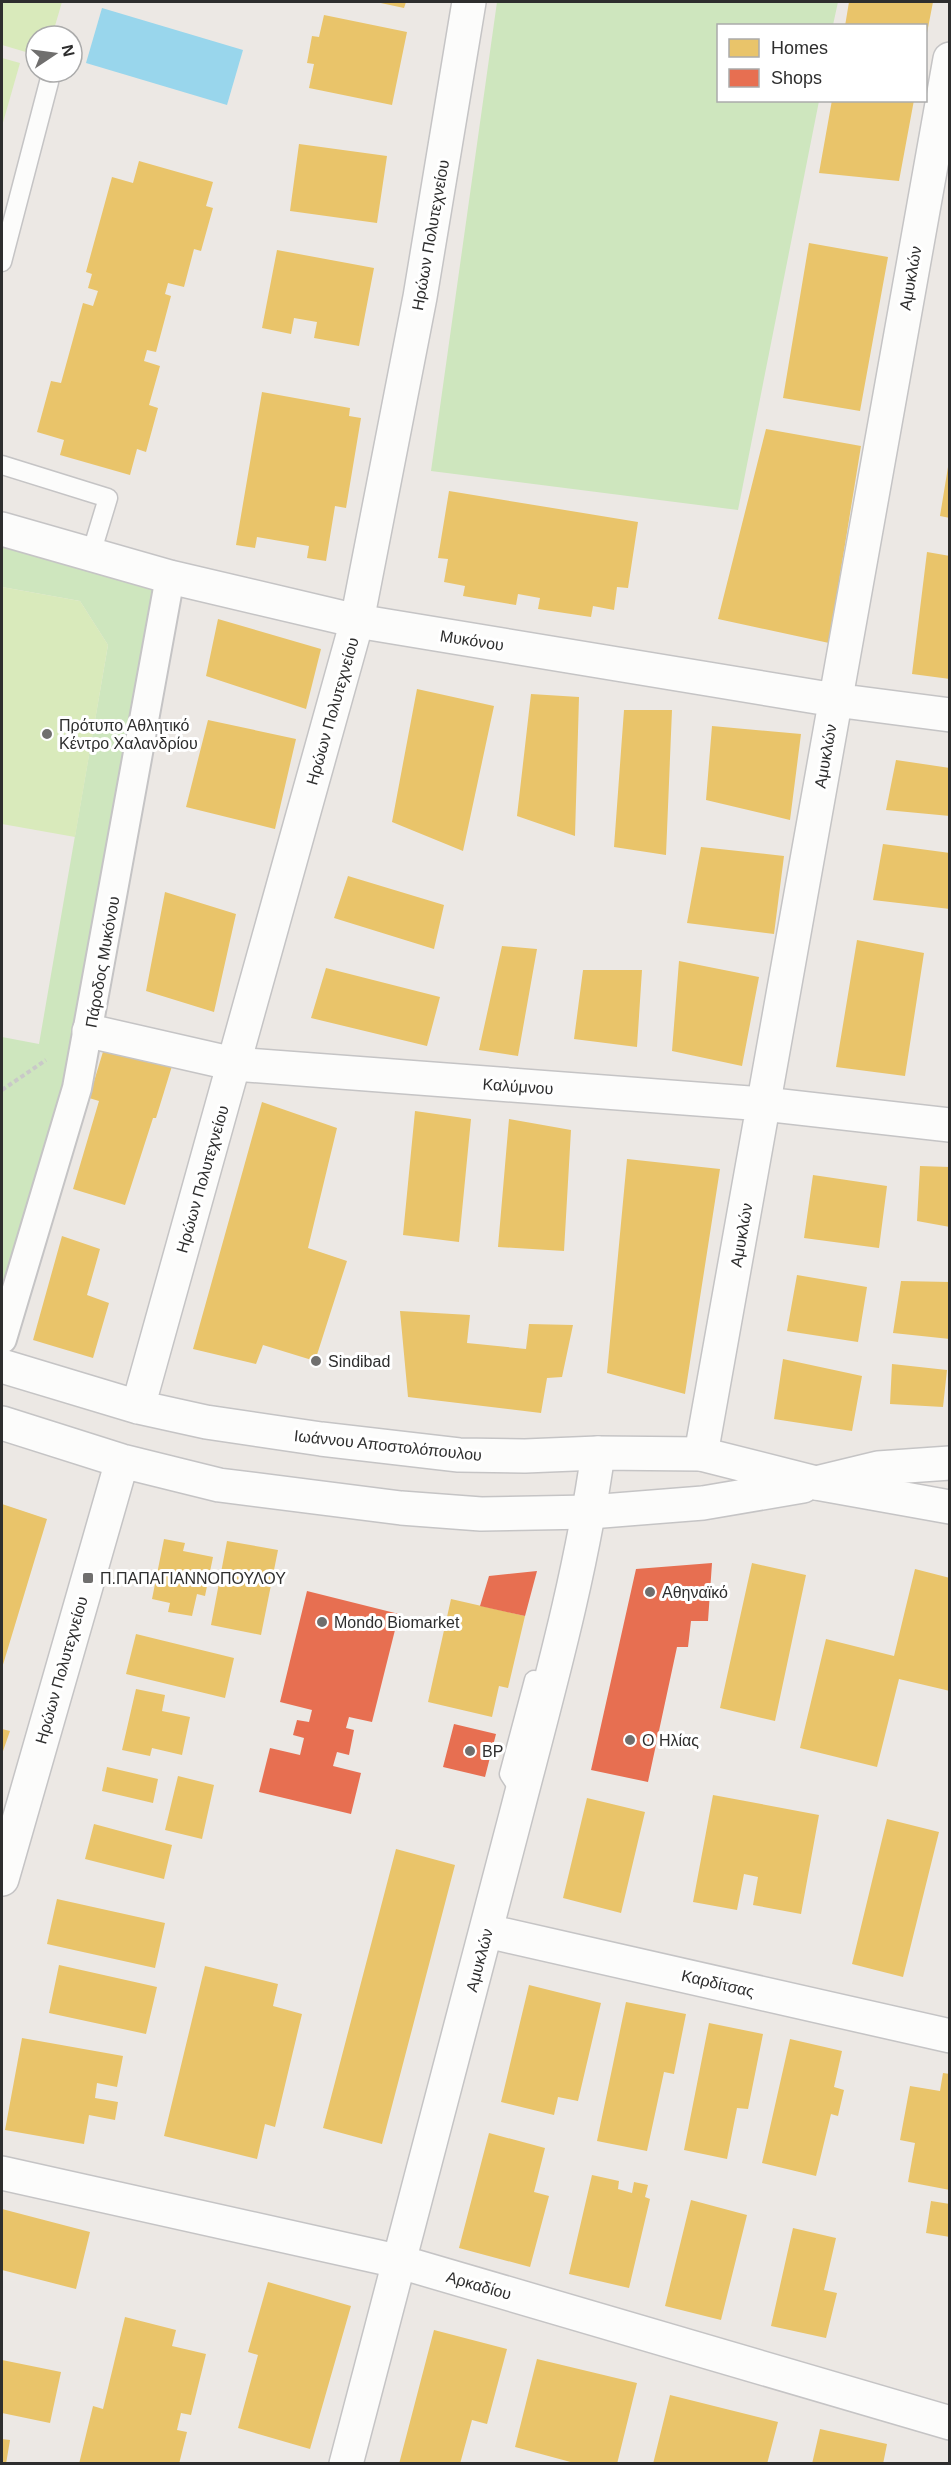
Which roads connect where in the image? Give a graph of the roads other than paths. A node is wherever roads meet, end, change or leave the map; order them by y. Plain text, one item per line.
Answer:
1 (469, 2) edge
2 (950, 59) edge
3 (48, 84) edge
4 (2, 262) edge
5 (2, 465) edge
6 (2, 529) edge
7 (91, 554) junction
8 (170, 577) junction
9 (357, 621) junction
10 (835, 700) junction
11 (950, 715) edge
12 (89, 1031) junction
13 (234, 1064) junction
14 (764, 1104) junction
15 (950, 1125) edge
16 (2, 1339) edge
17 (2, 1365) edge
18 (138, 1407) junction
19 (2, 1423) edge
20 (598, 1453) junction
21 (701, 1454) junction
22 (122, 1461) junction
23 (950, 1463) edge
24 (816, 1484) junction
25 (950, 1506) edge
26 (590, 1512) junction
27 (2, 1879) edge
28 (487, 1931) junction
29 (950, 2036) edge
30 (2, 2173) edge
31 (397, 2261) junction
32 (950, 2423) edge
33 (346, 2463) edge

1 - 9 street, Ηρώων Πολυτεχνείου
2 - 10 street, Αμυκλών
3 - 4 lane
5 - 7 lane
6 - 7 street, Μυκόνου
7 - 8 street, Μυκόνου
8 - 9 street, Μυκόνου
8 - 12 street, Πάροδος Μυκόνου
9 - 10 street, Μυκόνου
9 - 13 street, Ηρώων Πολυτεχνείου
10 - 11 street, Μυκόνου
10 - 14 street, Αμυκλών
12 - 13 street, Καλύμνου
12 - 16 street, Πάροδος Μυκόνου
13 - 14 street, Καλύμνου
13 - 18 street, Ηρώων Πολυτεχνείου
14 - 15 street, Καλύμνου
14 - 21 street, Αμυκλών
17 - 18 street, Ιωάννου Αποστολόπουλου
18 - 20 street, Ιωάννου Αποστολόπουλου
19 - 22 street, Ιωάννου Αποστολόπουλου
20 - 21 street, Ιωάννου Αποστολόπουλου
20 - 26 street, Αμυκλών
21 - 24 street, Ιωάννου Αποστολόπουλου
22 - 26 street, Ιωάννου Αποστολόπουλου
22 - 27 street, Ηρώων Πολυτεχνείου
23 - 24 street
24 - 25 street, Ιωάννου Αποστολόπουλου
24 - 26 street, Ιωάννου Αποστολόπουλου
26 - 28 street, Αμυκλών
28 - 29 street, Καρδίτσας
28 - 31 street, Αμυκλών
30 - 31 street, Αρκαδίου
31 - 32 street, Αρκαδίου
31 - 33 street, Αμυκλών

